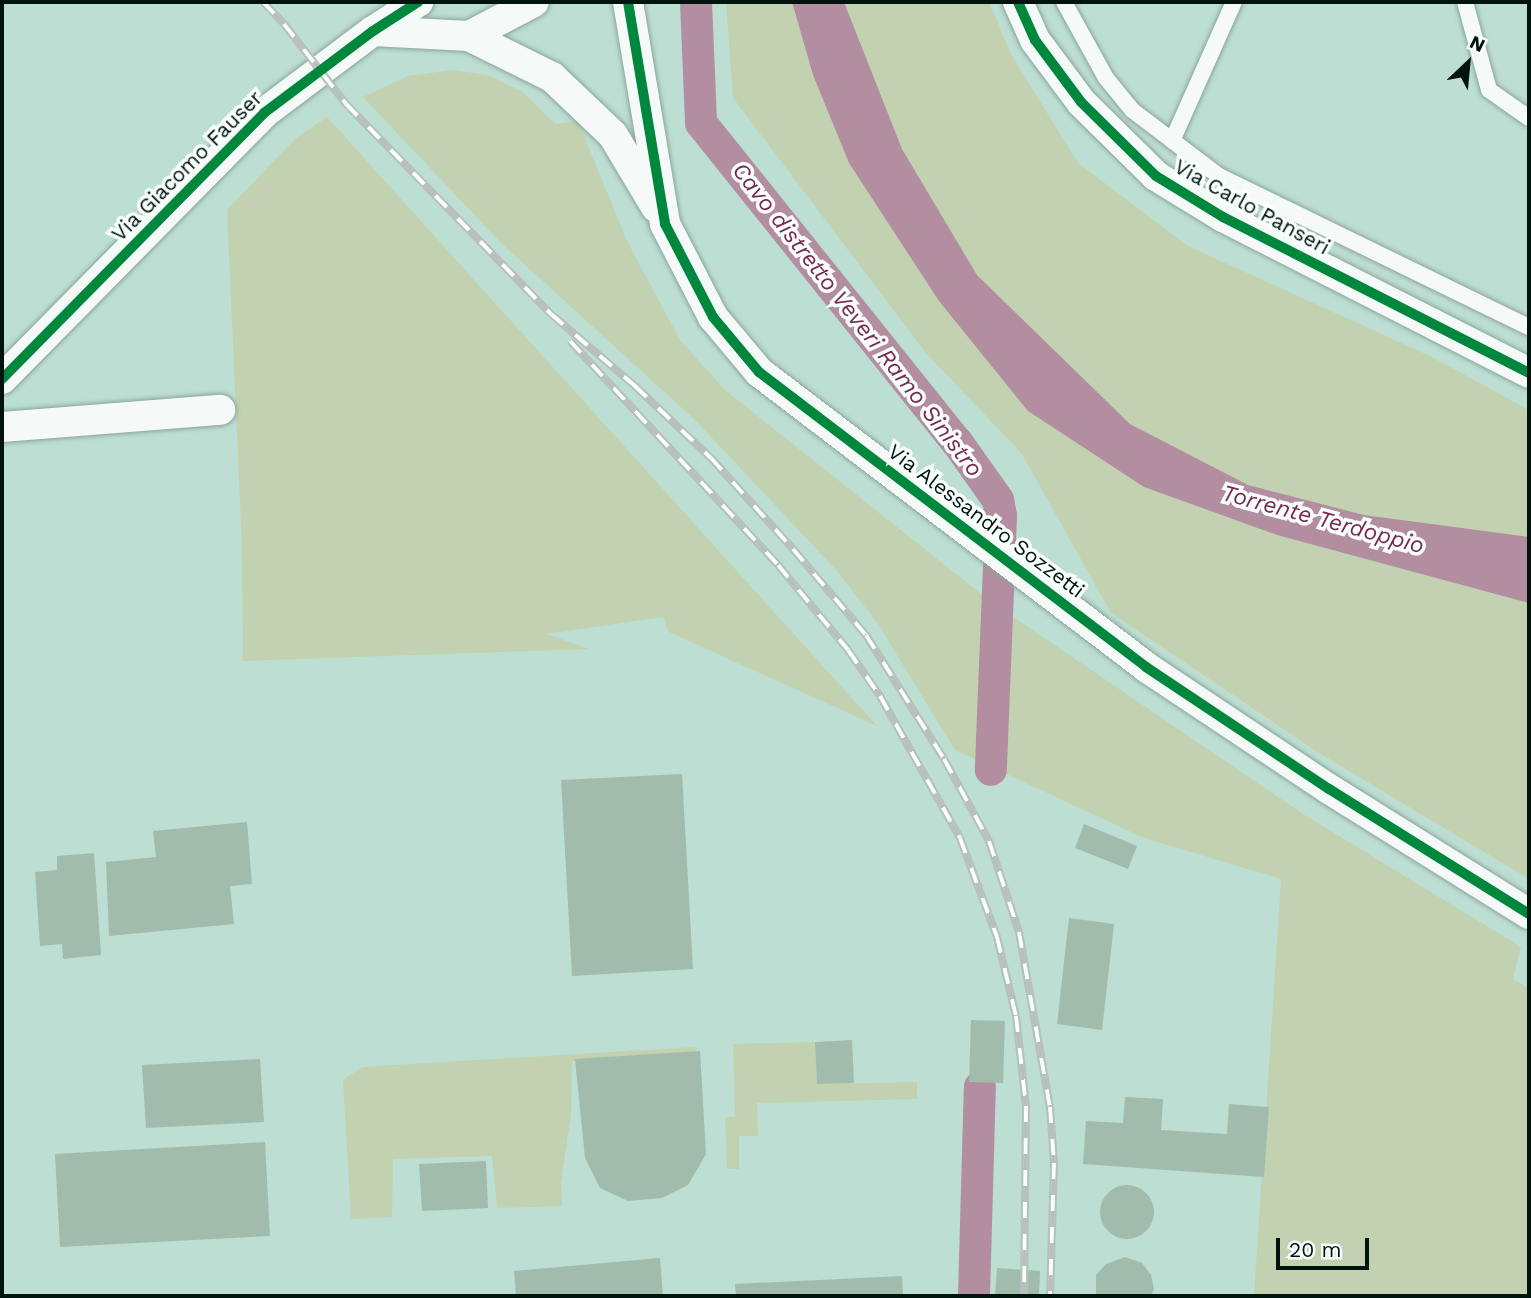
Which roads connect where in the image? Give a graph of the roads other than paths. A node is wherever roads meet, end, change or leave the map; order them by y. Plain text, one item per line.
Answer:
1 (418, 2) edge
2 (534, 2) edge
3 (628, 2) edge
4 (1018, 2) edge
5 (1064, 2) edge
6 (1234, 2) edge
7 (1465, 2) edge
8 (373, 31) junction
9 (469, 36) junction
10 (1529, 118) edge
11 (1172, 141) junction
12 (665, 223) junction
13 (1529, 327) edge
14 (1529, 373) edge
15 (2, 379) edge
16 (220, 410) dead end
17 (2, 427) edge
18 (1529, 914) edge

1 - 8 street, Via Giacomo Fauser
2 - 9 street
3 - 12 street, Via Alessandro Sozzetti
4 - 14 street, Via Carlo Panseri
5 - 11 lane, Via Carlo Panseri
6 - 11 lane
7 - 10 lane
8 - 9 street
8 - 15 street, Via Giacomo Fauser
9 - 12 street
11 - 13 lane, Via Carlo Panseri
12 - 18 street, Via Alessandro Sozzetti
16 - 17 street

